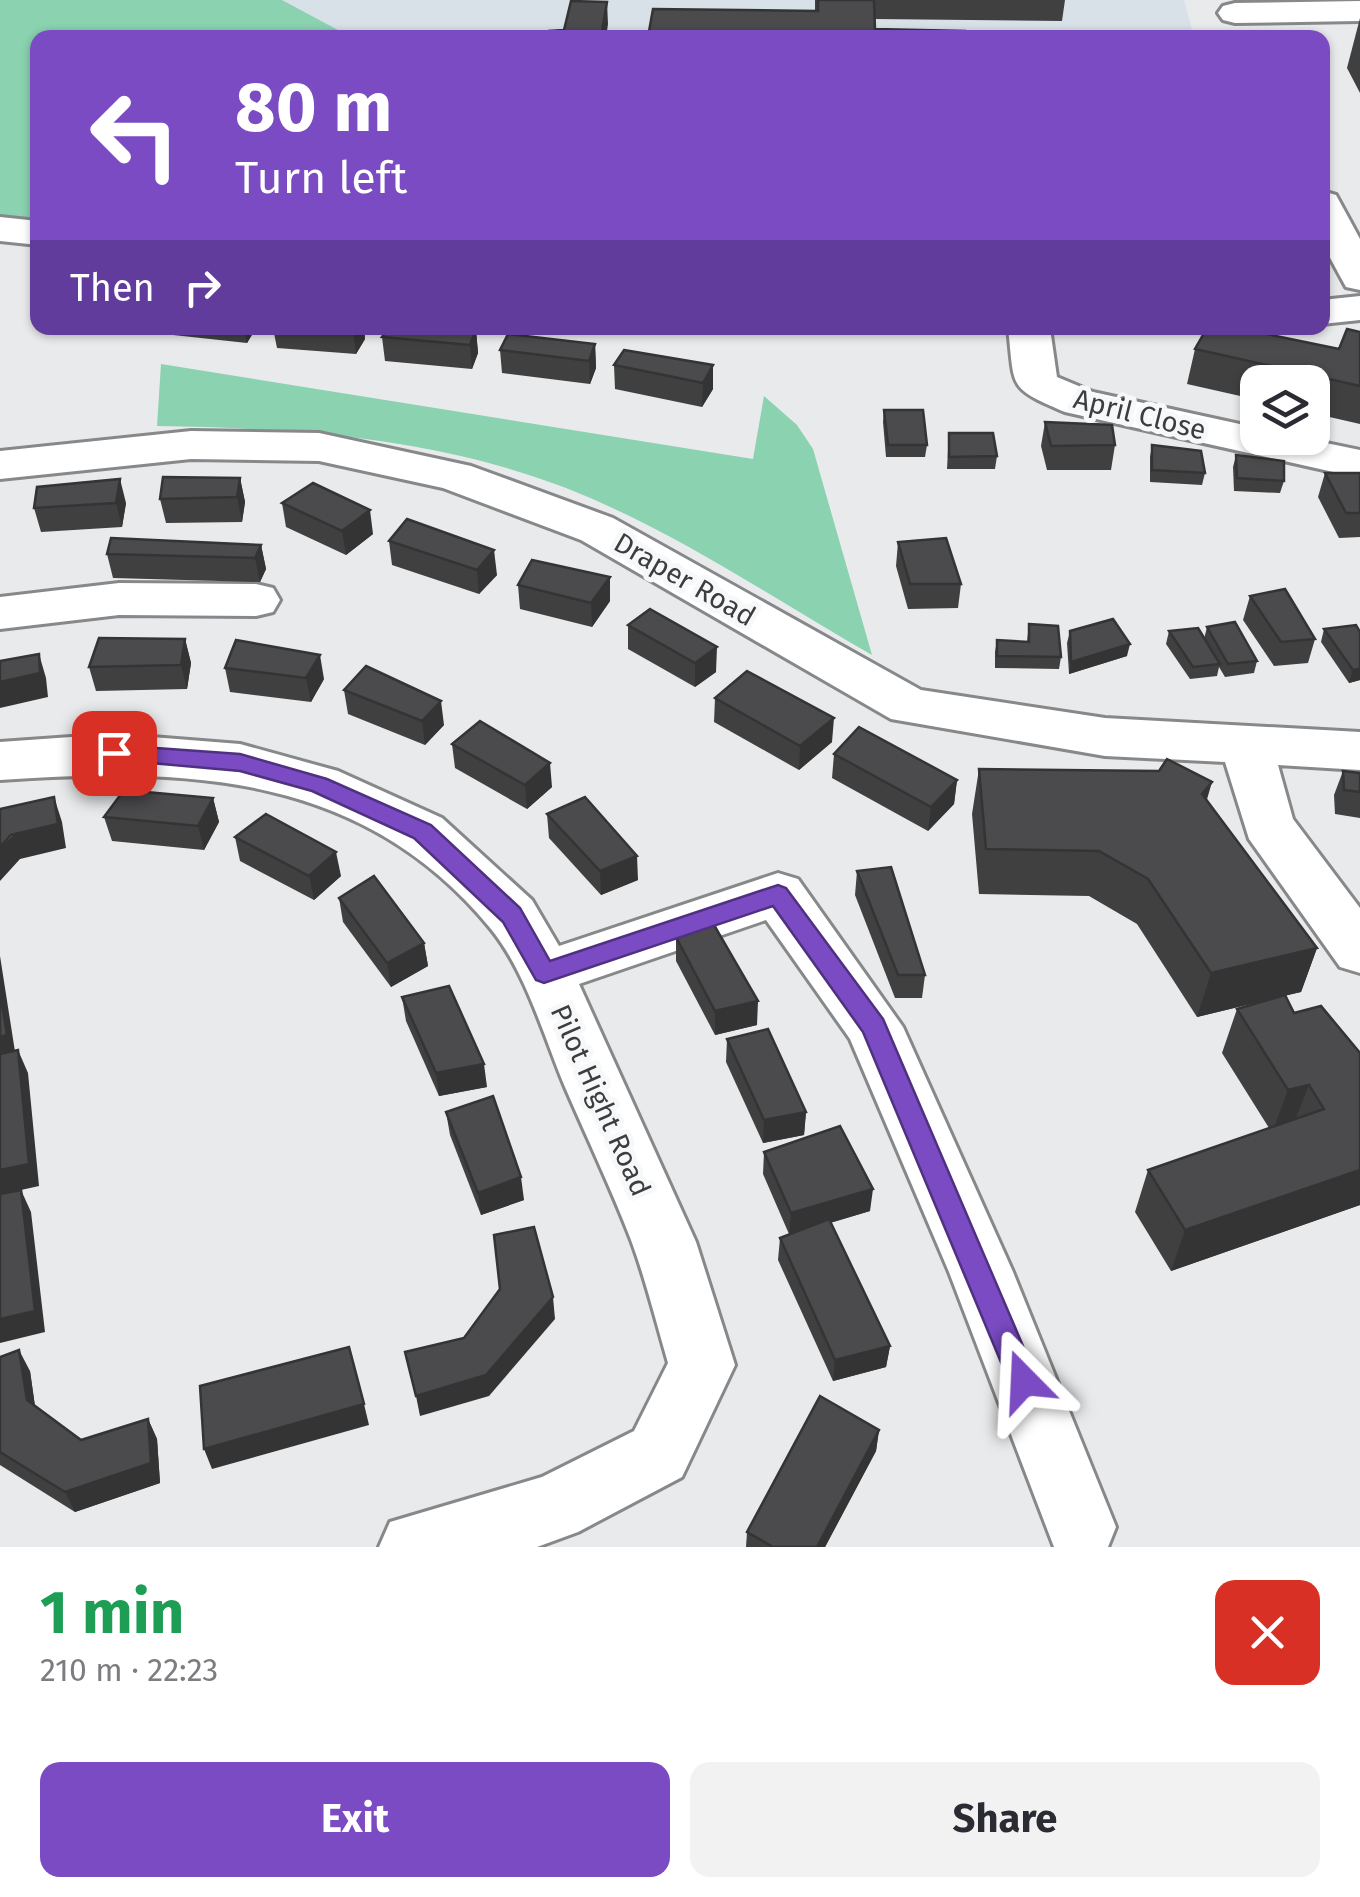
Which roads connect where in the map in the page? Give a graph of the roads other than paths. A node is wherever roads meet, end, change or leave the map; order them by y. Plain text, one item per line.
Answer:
1 (1360, 10) edge
2 (1236, 17) edge
3 (1330, 219) edge
4 (0, 229) edge
5 (30, 232) edge
6 (1360, 278) edge
7 (1360, 308) edge
8 (1330, 311) edge
9 (1030, 335) edge
10 (1360, 464) edge
11 (0, 465) edge
12 (256, 600) dead end
13 (0, 613) edge
14 (1247, 747) junction
15 (1360, 751) edge
16 (0, 761) edge
17 (1360, 951) edge
18 (544, 973) junction
19 (1081, 1527) dead end
20 (415, 1547) edge

1 - 2 street
3 - 6 street
4 - 5 street
7 - 8 street
9 - 10 street, April Close
11 - 14 street, Draper Road
12 - 13 street
14 - 15 street, Draper Road
14 - 17 street
16 - 18 street, Pilot Hight Road
18 - 19 street
18 - 20 street, Pilot Hight Road

